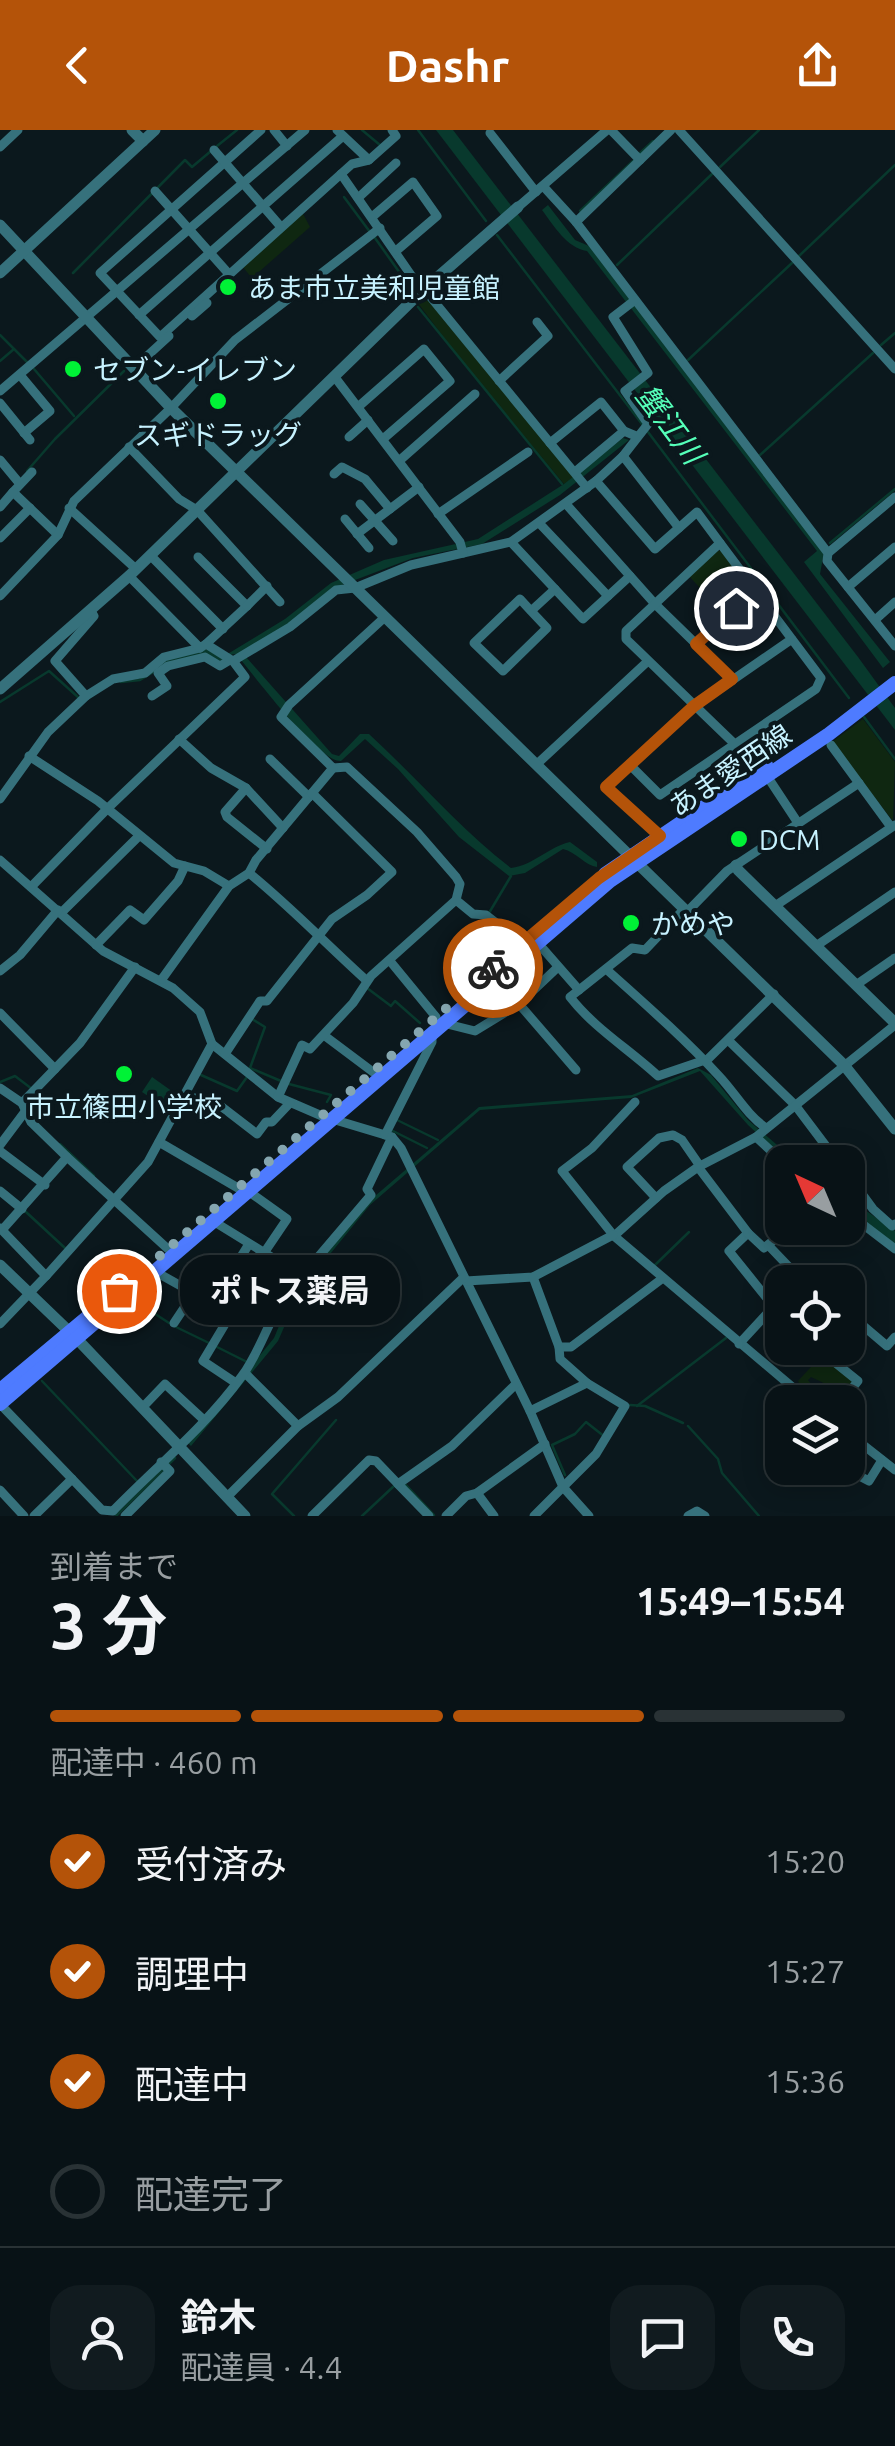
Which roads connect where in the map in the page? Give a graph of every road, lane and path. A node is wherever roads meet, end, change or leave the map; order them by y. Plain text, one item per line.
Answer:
1 (18, 130) edge
2 (132, 130) edge
3 (155, 130) edge
4 (261, 130) edge
5 (274, 130) edge
6 (304, 130) edge
7 (609, 130) edge
8 (670, 130) edge
9 (679, 130) edge
10 (397, 132) edge
11 (490, 132) dead end
12 (340, 133) edge
13 (143, 141) junction
14 (287, 146) junction
15 (0, 148) edge
16 (214, 150) dead end
17 (369, 160) junction
18 (640, 160) junction
19 (224, 162) junction
20 (396, 163) dead end
21 (341, 174) junction
22 (244, 184) junction
23 (540, 189) junction
24 (155, 191) dead end
25 (358, 198) junction
26 (263, 206) junction
27 (518, 207) joint
28 (171, 209) junction
29 (372, 217) junction
30 (576, 222) junction
31 (0, 226) edge
32 (282, 227) junction
33 (190, 230) junction
34 (375, 232) junction
35 (23, 250) junction
36 (396, 251) junction
37 (210, 253) junction
38 (0, 273) edge
39 (228, 273) junction
40 (423, 290) junction
41 (118, 294) junction
42 (632, 302) junction
43 (207, 303) dead end
44 (139, 315) junction
45 (86, 317) junction
46 (538, 322) dead end
47 (134, 368) junction
48 (895, 369) edge
49 (20, 376) junction
50 (334, 376) junction
51 (499, 380) junction
52 (0, 391) edge
53 (475, 394) dead end
54 (0, 404) edge
55 (358, 407) junction
56 (171, 408) junction
57 (368, 420) junction
58 (624, 431) junction
59 (636, 436) junction
60 (349, 437) dead end
61 (383, 440) junction
62 (550, 443) junction
63 (128, 447) junction
64 (528, 452) dead end
65 (623, 456) junction
66 (0, 460) edge
67 (399, 460) junction
68 (32, 472) dead end
69 (236, 472) junction
70 (334, 474) dead end
71 (583, 479) junction
72 (418, 487) junction
73 (17, 488) junction
74 (895, 497) edge
75 (360, 504) dead end
76 (566, 504) junction
77 (0, 507) edge
78 (30, 508) junction
79 (69, 508) junction
80 (390, 509) junction
81 (196, 510) junction
82 (438, 514) junction
83 (345, 520) dead end
84 (375, 520) junction
85 (540, 524) junction
86 (679, 528) junction
87 (357, 534) junction
88 (58, 535) junction
89 (0, 538) edge
90 (393, 540) dead end
91 (511, 542) junction
92 (720, 543) junction
93 (895, 547) edge
94 (369, 548) dead end
95 (461, 548) junction
96 (828, 552) junction
97 (150, 555) junction
98 (198, 557) dead end
99 (132, 572) junction
100 (630, 576) junction
101 (350, 582) junction
102 (268, 586) junction
103 (848, 587) junction
104 (555, 589) junction
105 (756, 591) junction
106 (0, 596) edge
107 (608, 596) junction
108 (280, 602) dead end
109 (895, 602) edge
110 (655, 604) junction
111 (246, 606) junction
112 (91, 611) junction
113 (531, 611) junction
114 (386, 617) junction
115 (875, 620) junction
116 (223, 629) junction
117 (792, 639) junction
118 (696, 644) junction
119 (203, 646) junction
120 (895, 646) edge
121 (233, 658) junction
122 (648, 661) junction
123 (732, 679) junction
124 (890, 682) edge
125 (0, 689) edge
126 (86, 696) junction
127 (152, 696) dead end
128 (694, 706) junction
129 (179, 739) junction
130 (734, 744) junction
131 (831, 745) dead end
132 (29, 756) junction
133 (270, 759) dead end
134 (537, 764) junction
135 (630, 765) junction
136 (333, 768) junction
137 (764, 772) junction
138 (859, 782) junction
139 (246, 788) junction
140 (310, 795) junction
141 (0, 799) edge
142 (107, 809) junction
143 (798, 823) junction
144 (893, 826) edge
145 (283, 828) junction
146 (139, 836) junction
147 (660, 836) junction
148 (266, 849) junction
149 (634, 859) junction
150 (0, 860) edge
151 (736, 865) junction
152 (186, 866) junction
153 (250, 873) junction
154 (229, 886) junction
155 (31, 887) junction
156 (895, 892) edge
157 (456, 900) junction
158 (775, 906) junction
159 (59, 911) junction
160 (685, 911) junction
161 (317, 936) junction
162 (530, 942) junction
163 (96, 945) junction
164 (816, 946) junction
165 (895, 958) edge
166 (390, 961) junction
167 (134, 967) junction
168 (558, 967) junction
169 (606, 969) junction
170 (0, 971) edge
171 (162, 980) junction
172 (367, 981) junction
173 (856, 985) junction
174 (578, 990) junction
175 (774, 994) junction
176 (519, 1004) junction
177 (0, 1012) edge
178 (437, 1024) junction
179 (895, 1024) edge
180 (324, 1036) junction
181 (728, 1040) junction
182 (212, 1044) junction
183 (225, 1054) junction
184 (704, 1061) junction
185 (844, 1065) junction
186 (55, 1069) junction
187 (576, 1070) dead end
188 (372, 1072) junction
189 (0, 1088) edge
190 (186, 1095) junction
191 (278, 1097) junction
192 (634, 1102) dead end
193 (290, 1104) junction
194 (796, 1105) junction
195 (24, 1106) junction
196 (327, 1118) junction
197 (895, 1129) edge
198 (760, 1133) junction
199 (388, 1136) junction
200 (159, 1142) junction
201 (769, 1145) edge
202 (825, 1145) edge
203 (0, 1148) edge
204 (67, 1157) junction
205 (699, 1167) junction
206 (45, 1185) junction
207 (243, 1190) junction
208 (0, 1191) edge
209 (656, 1198) junction
210 (865, 1198) edge
211 (115, 1200) junction
212 (22, 1209) junction
213 (213, 1222) junction
214 (865, 1226) edge
215 (894, 1226) edge
216 (1, 1229) edge
217 (748, 1232) junction
218 (614, 1235) junction
219 (249, 1244) junction
220 (769, 1246) joint
221 (168, 1249) junction
222 (895, 1249) edge
223 (264, 1253) junction
224 (788, 1265) edge
225 (0, 1266) edge
226 (156, 1272) junction
227 (46, 1276) junction
228 (302, 1276) junction
229 (533, 1277) junction
230 (663, 1278) junction
231 (465, 1279) junction
232 (763, 1292) joint
233 (194, 1293) junction
234 (30, 1294) junction
235 (765, 1295) edge
236 (212, 1303) junction
237 (231, 1314) junction
238 (765, 1316) edge
239 (275, 1319) junction
240 (174, 1323) dead end
241 (0, 1324) edge
242 (865, 1328) edge
243 (74, 1336) junction
244 (895, 1336) edge
245 (739, 1344) junction
246 (559, 1347) junction
247 (838, 1365) edge
248 (247, 1375) junction
249 (236, 1383) junction
250 (587, 1383) junction
251 (516, 1384) junction
252 (789, 1385) edge
253 (855, 1385) edge
254 (0, 1390) edge
255 (0, 1404) edge
256 (142, 1408) junction
257 (530, 1411) junction
258 (204, 1420) junction
259 (298, 1426) junction
260 (545, 1444) junction
261 (179, 1446) junction
262 (865, 1448) edge
263 (882, 1460) junction
264 (164, 1465) junction
265 (895, 1470) edge
266 (72, 1479) junction
267 (865, 1480) edge
268 (398, 1484) junction
269 (563, 1487) junction
270 (0, 1490) edge
271 (477, 1493) junction
272 (227, 1497) junction
273 (131, 1514) edge
274 (424, 1514) edge
275 (24, 1516) edge
276 (34, 1516) edge
277 (245, 1516) edge
278 (312, 1516) edge
279 (446, 1516) edge
280 (494, 1516) edge
281 (534, 1516) edge
282 (589, 1516) edge
283 (688, 1516) edge
284 (705, 1516) edge

1 - 15 street
2 - 13 street
3 - 13 street
4 - 19 street
5 - 14 street
6 - 14 street
7 - 18 street
7 - 23 street
8 - 18 street
9 - 48 street
10 - 17 street
11 - 23 street
12 - 17 street
12 - 26 street
13 - 35 street
14 - 22 street
16 - 19 street
17 - 21 street
18 - 30 street
19 - 22 street
19 - 28 street
20 - 25 street
21 - 25 street
21 - 32 street
22 - 26 street
22 - 33 street
23 - 27 street
23 - 30 street
24 - 28 street
25 - 29 street
26 - 32 street
26 - 37 street
27 - 40 street
28 - 33 street
28 - 41 street
29 - 34 street
29 - 36 street
30 - 42 street
31 - 35 street
32 - 39 street
33 - 37 street
33 - 41 street
34 - 36 street
34 - 56 street
35 - 38 street
35 - 45 street
36 - 40 street
37 - 39 street
37 - 44 street
39 - 44 street
40 - 50 street
40 - 51 street
41 - 44 street
41 - 45 street
42 - 59 street
42 - 96 street
43 - 47 street
45 - 47 street
45 - 49 street
46 - 51 street
47 - 56 street
49 - 52 street
49 - 54 street
50 - 55 street
50 - 69 street
51 - 62 street
53 - 67 street
55 - 57 street
55 - 61 street
56 - 63 street
56 - 69 street
57 - 60 street
57 - 61 street
58 - 59 street
58 - 62 street
58 - 71 street
59 - 65 street
61 - 67 street
62 - 71 street
63 - 79 street
63 - 81 street
64 - 82 street
65 - 71 street
65 - 86 street
66 - 73 street
67 - 72 street
68 - 73 street
69 - 81 street
69 - 101 street
70 - 80 street
71 - 76 street
71 - 86 street
72 - 80 street
72 - 82 street
73 - 77 street
73 - 78 street
74 - 96 street
75 - 84 street
76 - 85 street
76 - 100 street
78 - 88 street
78 - 89 street
79 - 88 street
79 - 99 street
80 - 84 street
81 - 97 street
81 - 102 street
82 - 95 street
83 - 87 street
84 - 87 street
84 - 90 street
85 - 91 street
85 - 107 street
86 - 92 street
87 - 94 street
88 - 106 street
91 - 95 street
91 - 104 street
92 - 105 street
92 - 110 street
93 - 103 street
95 - 101 street
96 - 103 street
97 - 99 street
97 - 116 street
98 - 111 street
99 - 112 street
99 - 119 street
100 - 107 street
100 - 110 street
101 - 114 street
101 - 121 street
102 - 108 street
102 - 111 street
103 - 115 street
104 - 107 street
104 - 113 street
105 - 117 street
105 - 118 street
109 - 115 street
110 - 118 street
110 - 122 street
111 - 116 street
112 - 125 street
112 - 126 street
113 - 113 street
114 - 134 street
114 - 136 street
115 - 120 street
116 - 119 street
117 - 123 street
117 - 130 street
118 - 123 street
119 - 121 street
119 - 126 street
121 - 127 street
121 - 129 street
122 - 128 street
122 - 134 street
123 - 128 street
124 - 137 main road, あま愛西線
126 - 132 street
128 - 130 street
128 - 135 street
129 - 139 street
129 - 142 street
130 - 135 street
130 - 137 street
131 - 138 street
132 - 141 street
132 - 142 street
133 - 140 street
134 - 149 street
135 - 147 street
136 - 140 street
136 - 157 street
137 - 143 street
137 - 147 main road, あま愛西線
137 - 149 main road, あま愛西線
138 - 143 street
138 - 144 street
139 - 145 street
139 - 148 street
140 - 145 street
140 - 161 street
142 - 146 street
142 - 155 street
143 - 151 street
144 - 158 street
145 - 148 street
146 - 152 street
146 - 159 street
147 - 149 main road, あま愛西線
148 - 153 street
149 - 160 street
149 - 162 main road, あま愛西線
150 - 155 street
151 - 158 street
151 - 160 street
152 - 154 street
152 - 163 street
153 - 154 street
153 - 161 street
154 - 171 street
155 - 159 street
156 - 164 street
157 - 162 street
157 - 166 street
158 - 164 street
159 - 163 street
159 - 170 street
160 - 169 street
160 - 175 street
161 - 172 street
161 - 183 street
162 - 168 street
162 - 178 main road, あま愛西線
163 - 167 street
164 - 173 street
165 - 173 street
166 - 172 street
166 - 178 street
167 - 171 street
167 - 186 street
168 - 174 street
168 - 176 street
169 - 174 street
169 - 184 street
171 - 182 street
172 - 180 street
173 - 179 street
174 - 184 street
175 - 181 street
175 - 185 street
176 - 178 street
176 - 187 street
177 - 186 street
178 - 188 main road, あま愛西線
178 - 196 main road, あま愛西線
178 - 199 street
179 - 185 street
180 - 188 street
180 - 191 street
181 - 184 street
181 - 194 street
182 - 183 street
182 - 190 street
183 - 191 street
184 - 198 street
185 - 194 street
185 - 197 street
186 - 195 street
188 - 196 main road, あま愛西線
189 - 195 street
190 - 193 street
190 - 200 street
191 - 193 street
192 - 218 street
193 - 196 street
194 - 198 street
194 - 202 street
195 - 203 street
195 - 204 street
196 - 199 street
196 - 207 main road, あま愛西線
198 - 201 street
198 - 205 street
199 - 228 street
199 - 231 street
200 - 207 street
200 - 211 street
203 - 206 street
204 - 206 street
204 - 211 street
205 - 209 street
205 - 209 street
205 - 217 street
206 - 212 street
207 - 213 main road, あま愛西線
207 - 221 main road, あま愛西線
207 - 223 street
208 - 212 street
209 - 218 street
210 - 215 street
211 - 221 street
211 - 227 street
212 - 216 street
213 - 219 street
213 - 226 main road, あま愛西線
214 - 222 street
216 - 227 street
217 - 220 street
217 - 232 street
218 - 229 street
218 - 230 street
219 - 223 street
219 - 236 street
220 - 224 street
221 - 243 main road, あま愛西線
223 - 228 street
225 - 234 street
226 - 233 street
226 - 243 main road, あま愛西線
227 - 234 street
228 - 239 street
229 - 231 street
229 - 246 street
230 - 245 street
230 - 246 street
231 - 251 street
231 - 259 street
232 - 235 street
233 - 236 street
233 - 240 street
234 - 241 street
234 - 243 street
236 - 237 street
237 - 239 street
237 - 249 street
238 - 245 street
239 - 248 street
242 - 244 street
243 - 254 main road, あま愛西線
243 - 255 main road, あま愛西線
243 - 256 street
245 - 252 street
246 - 250 street
247 - 253 street
248 - 249 street
248 - 259 street
249 - 258 street
250 - 257 street
250 - 269 street
251 - 257 street
251 - 268 street
255 - 266 street
256 - 258 street
256 - 261 street
257 - 260 street
258 - 261 street
259 - 272 street
260 - 269 street
260 - 271 street
261 - 264 street
261 - 272 street
262 - 263 street
263 - 265 street
263 - 267 street
264 - 266 street
264 - 273 street
266 - 276 street
268 - 274 street
268 - 278 street
269 - 281 street
269 - 282 street
270 - 275 street
271 - 279 street
271 - 280 street
272 - 277 street
283 - 284 street

